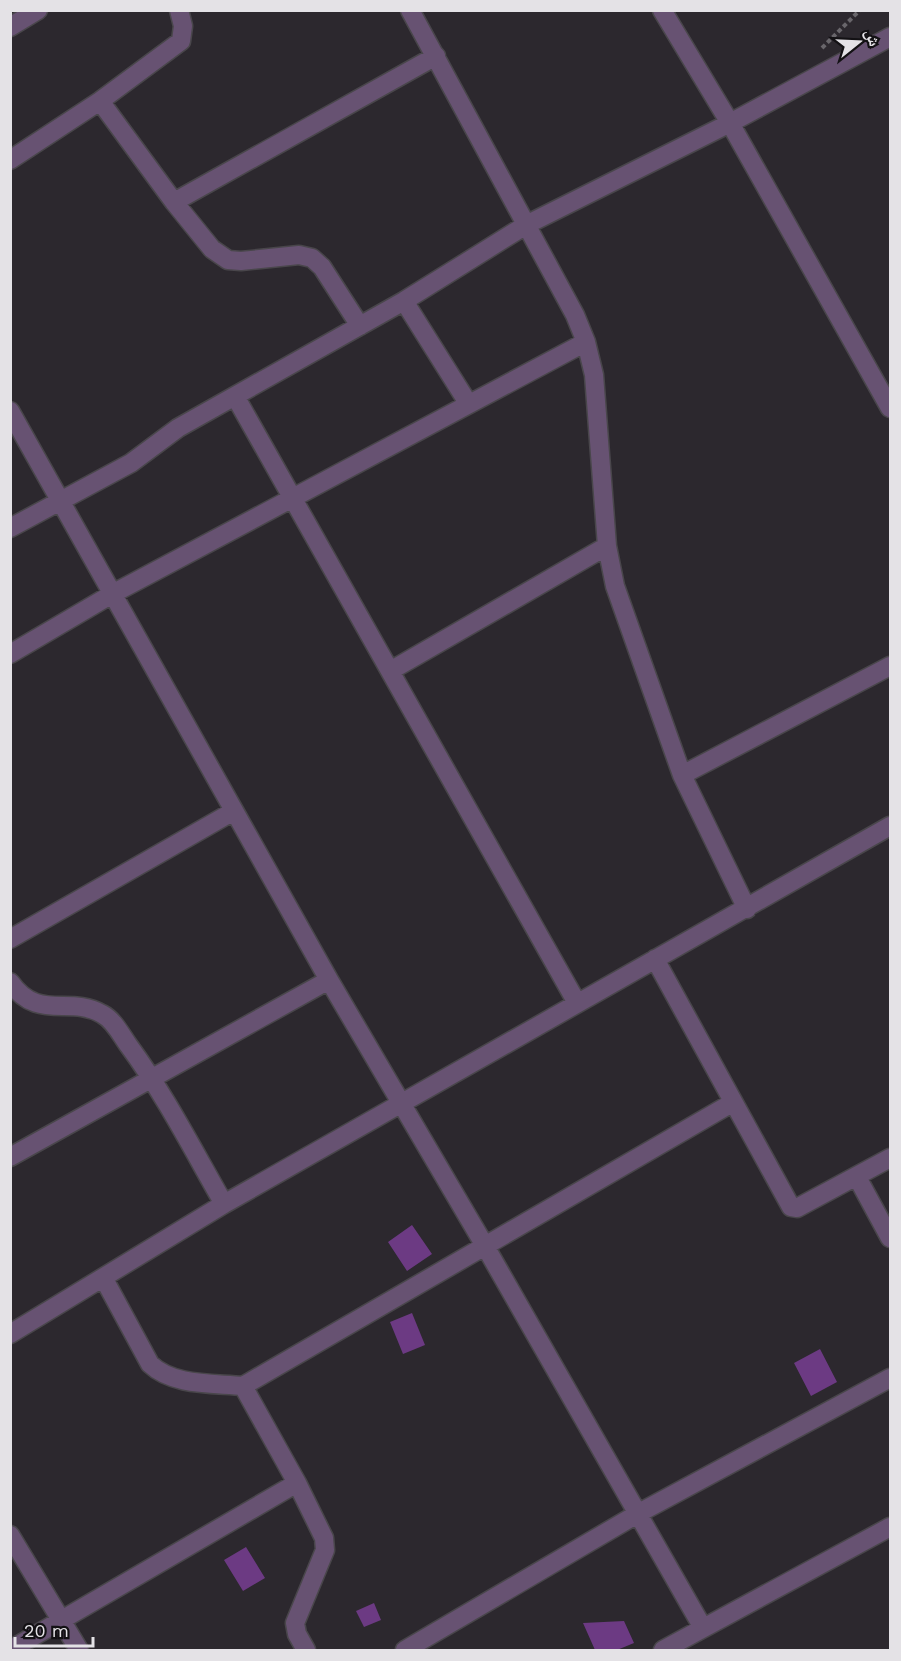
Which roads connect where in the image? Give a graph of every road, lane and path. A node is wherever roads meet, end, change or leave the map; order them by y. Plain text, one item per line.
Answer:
1 (38, 10) edge
2 (179, 10) edge
3 (410, 10) edge
4 (662, 10) edge
5 (10, 27) edge
6 (891, 37) edge
7 (436, 56) junction
8 (100, 101) junction
9 (730, 123) junction
10 (10, 160) edge
11 (174, 202) junction
12 (526, 225) junction
13 (405, 301) junction
14 (360, 326) junction
15 (586, 342) junction
16 (235, 396) junction
17 (468, 403) junction
18 (891, 408) edge
19 (10, 411) edge
20 (293, 498) junction
21 (60, 501) junction
22 (10, 528) edge
23 (607, 546) junction
24 (114, 593) junction
25 (10, 654) edge
26 (891, 666) edge
27 (390, 671) junction
28 (682, 775) junction
29 (234, 811) junction
30 (889, 831) edge
31 (747, 909) junction
32 (10, 939) edge
33 (655, 959) junction
34 (329, 980) junction
35 (10, 982) edge
36 (577, 1003) junction
37 (152, 1077) junction
38 (402, 1102) junction
39 (732, 1103) junction
40 (10, 1157) edge
41 (891, 1158) edge
42 (857, 1178) junction
43 (224, 1204) junction
44 (891, 1238) edge
45 (485, 1246) junction
46 (104, 1280) junction
47 (10, 1334) edge
48 (891, 1378) edge
49 (243, 1386) junction
50 (297, 1483) junction
51 (639, 1513) junction
52 (891, 1527) edge
53 (10, 1535) edge
54 (62, 1619) junction
55 (703, 1628) junction
56 (10, 1650) edge
57 (79, 1650) edge
58 (306, 1650) edge
59 (405, 1650) edge
60 (663, 1650) edge

1 - 5 street
2 - 8 street
3 - 7 street
4 - 9 street
6 - 9 street
7 - 11 street
7 - 12 street
8 - 10 street
8 - 11 street
9 - 12 street
9 - 18 street
11 - 14 street
12 - 13 street
12 - 15 street
13 - 14 street
13 - 17 street
14 - 16 street
15 - 17 street
15 - 23 street
16 - 20 street
16 - 21 street
17 - 20 street
19 - 21 street
20 - 24 street
20 - 27 street
21 - 22 street
21 - 24 street
23 - 27 street
23 - 28 street
24 - 25 street
24 - 29 street
26 - 28 street
27 - 36 street
28 - 31 street
29 - 32 street
29 - 34 street
30 - 31 street
31 - 33 street
33 - 36 street
33 - 39 street
34 - 37 street
34 - 38 street
35 - 37 street
36 - 38 street
37 - 40 street
37 - 43 street
38 - 43 street
38 - 45 street
39 - 42 street
39 - 45 street
41 - 42 street
42 - 44 street
43 - 46 street
45 - 49 street
45 - 51 street
46 - 47 street
46 - 49 street
48 - 51 street
49 - 50 street
50 - 54 street
50 - 58 street
51 - 55 street
51 - 59 street
52 - 55 street
53 - 54 street
54 - 56 street
54 - 57 street
55 - 60 street

